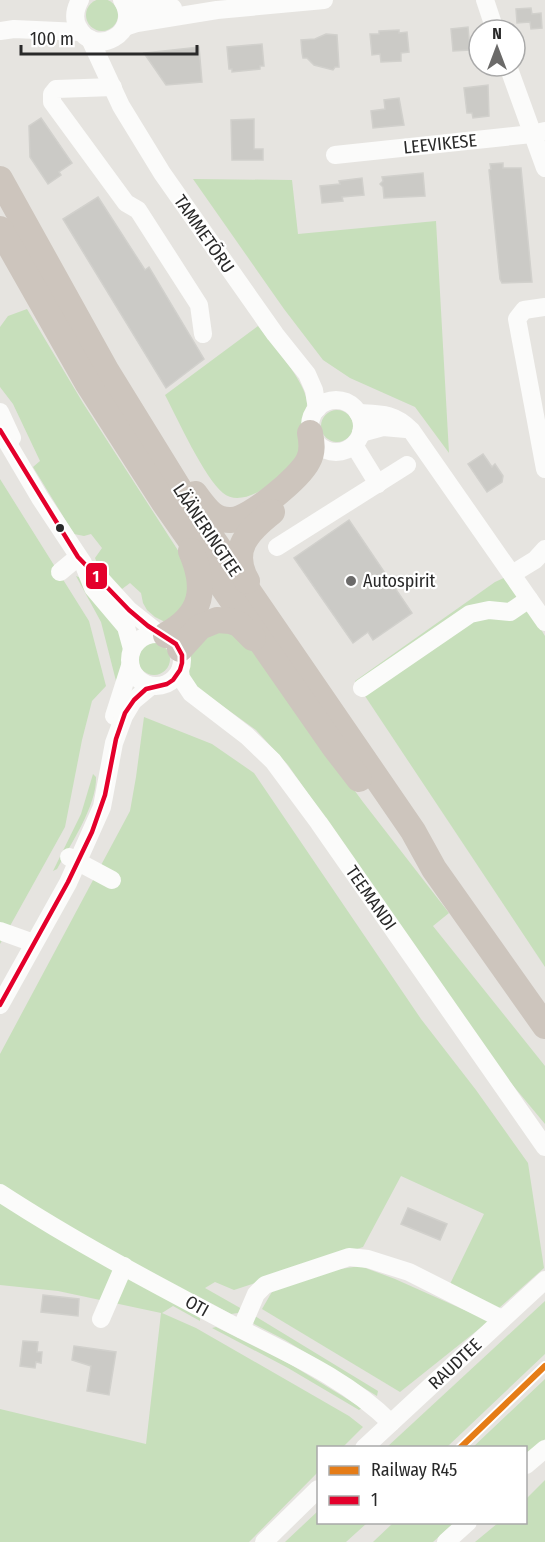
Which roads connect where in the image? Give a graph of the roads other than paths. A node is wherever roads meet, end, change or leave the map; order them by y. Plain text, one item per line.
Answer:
1 (324, 0) edge
2 (485, 0) edge
3 (124, 2) edge
4 (78, 3) edge
5 (217, 10) junction
6 (491, 18) edge
7 (7, 30) edge
8 (120, 33) junction
9 (85, 36) junction
10 (514, 78) edge
11 (113, 87) junction
12 (539, 133) edge
13 (335, 155) dead end
14 (545, 168) edge
15 (0, 179) edge
16 (0, 229) edge
17 (545, 307) edge
18 (203, 334) dead end
19 (307, 374) junction
20 (339, 400) junction
21 (316, 409) junction
22 (0, 412) edge
23 (358, 413) junction
24 (134, 416) junction
25 (0, 430) edge
26 (411, 430) junction
27 (310, 433) junction
28 (357, 439) junction
29 (330, 452) junction
30 (407, 465) dead end
31 (23, 467) junction
32 (545, 469) edge
33 (378, 484) junction
34 (163, 501) junction
35 (277, 547) dead end
36 (545, 549) edge
37 (73, 564) junction
38 (512, 574) junction
39 (529, 599) junction
40 (545, 621) edge
41 (278, 633) junction
42 (171, 647) junction
43 (131, 658) junction
44 (272, 658) junction
45 (158, 685) junction
46 (363, 688) dead end
47 (210, 709) junction
48 (73, 859) junction
49 (434, 869) junction
50 (112, 880) dead end
51 (0, 931) edge
52 (28, 941) junction
53 (0, 991) edge
54 (0, 1005) edge
55 (545, 1026) edge
56 (515, 1104) junction
57 (545, 1133) edge
58 (545, 1147) edge
59 (0, 1193) edge
60 (124, 1266) junction
61 (545, 1280) edge
62 (101, 1319) dead end
63 (502, 1320) junction
64 (241, 1329) junction
65 (391, 1423) junction
66 (366, 1446) edge
67 (545, 1449) edge
68 (527, 1463) edge
69 (317, 1490) edge
70 (466, 1524) edge
71 (264, 1542) edge
72 (446, 1542) edge

1 - 5 street
2 - 6 street
3 - 5 street
3 - 8 street, TAMMETÕRU
4 - 7 street
4 - 9 street, TAMMETÕRU
5 - 8 street
7 - 9 street
8 - 9 street
8 - 11 street, TAMMETÕRU
9 - 11 street, TAMMETÕRU
10 - 12 street
11 - 18 street
11 - 19 street, TAMMETÕRU
12 - 13 street, LEEVIKESE
12 - 14 street
15 - 24 highway, LÄÄNERINGTEE
16 - 34 highway, LÄÄNERINGTEE
17 - 32 street
19 - 20 street, TAMMETÕRU
19 - 21 street, TAMMETÕRU
20 - 21 street
20 - 23 street
21 - 27 street
22 - 31 street
23 - 26 street
23 - 28 street
24 - 27 highway
24 - 41 highway, LÄÄNERINGTEE
25 - 31 street
26 - 28 street
26 - 38 street
27 - 29 street
28 - 29 street
28 - 33 street
29 - 41 highway
30 - 33 street
31 - 37 street, TEEMANDI
33 - 35 street
34 - 42 highway
34 - 44 highway, LÄÄNERINGTEE
36 - 38 street
37 - 42 street, TEEMANDI
37 - 43 street, TEEMANDI
38 - 39 street
39 - 40 street
39 - 46 street
41 - 49 highway, LÄÄNERINGTEE
42 - 43 street
42 - 44 highway
42 - 45 street
42 - 47 street, TEEMANDI
43 - 45 street, TEEMANDI
43 - 48 street
44 - 49 highway, LÄÄNERINGTEE
45 - 47 street, TEEMANDI
45 - 48 street
47 - 56 street, TEEMANDI
48 - 50 street
48 - 52 street
48 - 54 street
49 - 55 highway, LÄÄNERINGTEE
51 - 52 street
52 - 53 street
56 - 57 street, TEEMANDI
56 - 58 street, TEEMANDI
59 - 60 street, OTI
60 - 62 street
60 - 64 street, OTI
61 - 63 street, RAUDTEE
63 - 64 street
63 - 65 street, RAUDTEE
64 - 65 street, OTI
65 - 66 street, RAUDTEE
67 - 68 street
69 - 71 street
70 - 72 street

